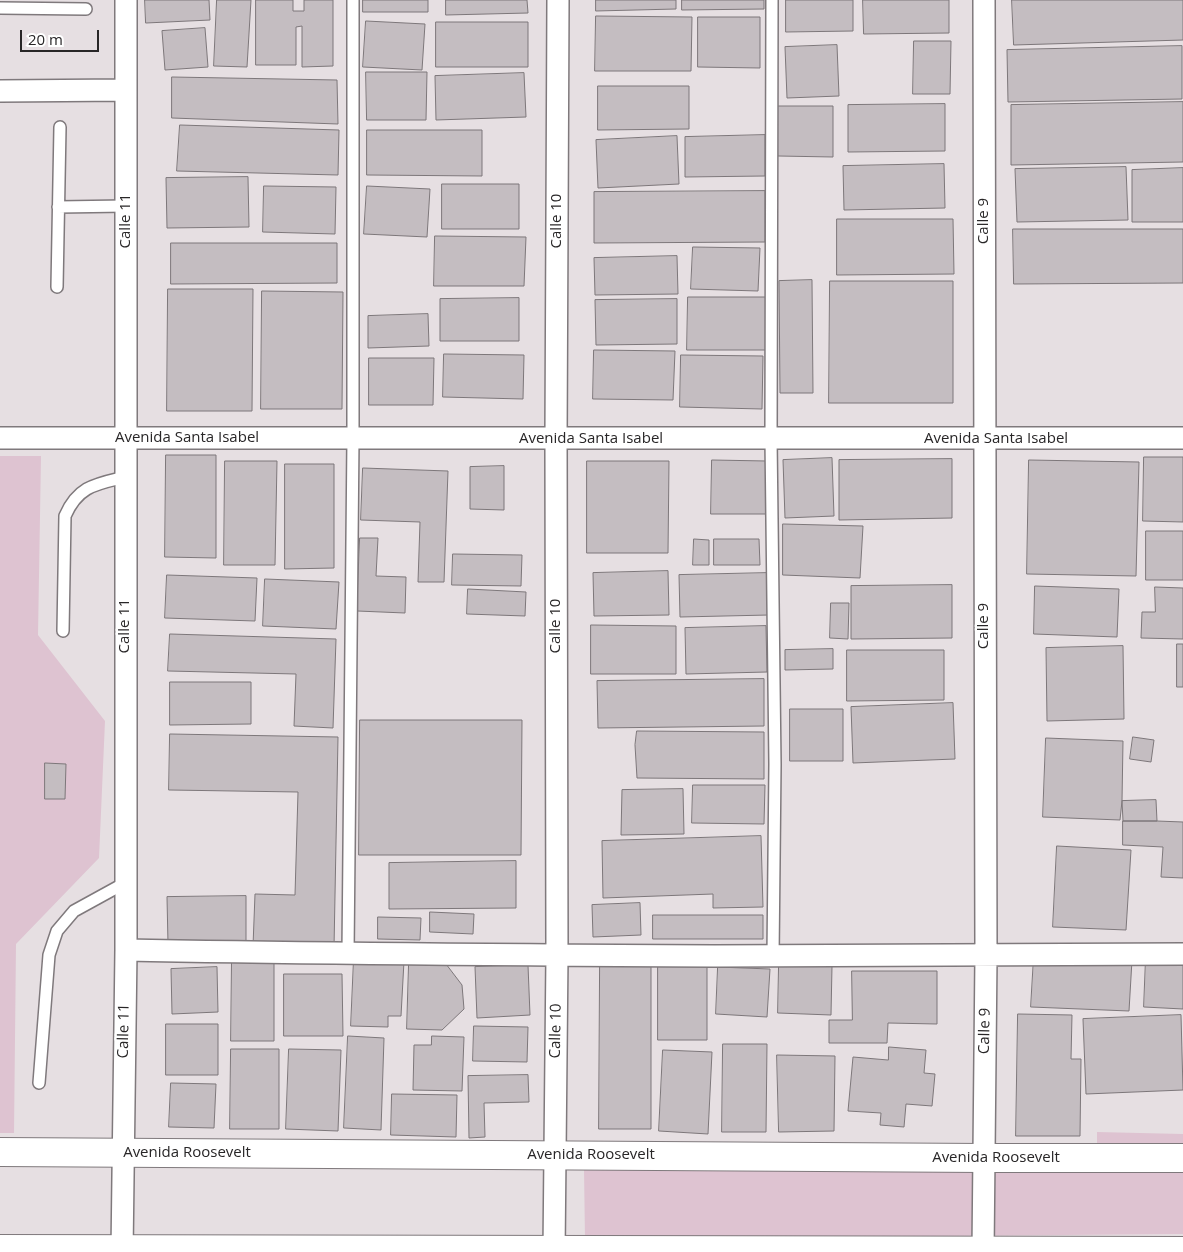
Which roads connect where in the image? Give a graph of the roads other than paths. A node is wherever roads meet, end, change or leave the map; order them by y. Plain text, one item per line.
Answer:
1 (126, 0) edge
2 (353, 0) edge
3 (558, 0) edge
4 (772, 0) edge
5 (984, 0) edge
6 (0, 8) edge
7 (86, 10) dead end
8 (126, 90) junction
9 (0, 91) edge
10 (60, 127) dead end
11 (126, 206) junction
12 (58, 207) junction
13 (56, 288) dead end
14 (0, 438) edge
15 (125, 438) junction
16 (353, 438) junction
17 (984, 438) junction
18 (1183, 438) edge
19 (556, 439) junction
20 (771, 439) junction
21 (125, 476) junction
22 (63, 631) dead end
23 (126, 883) junction
24 (126, 950) junction
25 (348, 954) junction
26 (1183, 954) edge
27 (557, 955) junction
28 (773, 956) junction
29 (986, 956) junction
30 (39, 1083) dead end
31 (0, 1152) edge
32 (123, 1152) junction
33 (554, 1155) junction
34 (984, 1158) junction
35 (1183, 1158) edge
36 (0, 1250) edge
37 (122, 1251) edge
38 (554, 1251) edge
39 (983, 1251) edge
40 (1183, 1251) edge

1 - 8 street, Calle 11
2 - 16 lane
3 - 19 street, Calle 10
4 - 20 lane
5 - 17 street, Calle 9
6 - 7 lane
8 - 9 street
8 - 11 street, Calle 11
10 - 12 lane
11 - 12 lane
11 - 15 street, Calle 11
12 - 13 lane
14 - 15 street, Avenida Santa Isabel
15 - 16 street, Avenida Santa Isabel
15 - 21 street, Calle 11
16 - 19 street, Avenida Santa Isabel
16 - 25 lane
17 - 18 street, Avenida Santa Isabel
17 - 20 street, Avenida Santa Isabel
17 - 29 street, Calle 9
19 - 20 street, Avenida Santa Isabel
19 - 27 street, Calle 10
20 - 28 lane
21 - 22 lane
21 - 23 street, Calle 11
23 - 24 street, Calle 11
23 - 30 lane
24 - 25 street
24 - 32 street, Calle 11
25 - 27 street
26 - 29 street
27 - 28 street
27 - 33 street, Calle 10
28 - 29 street
29 - 34 street, Calle 9
31 - 32 main road, Avenida Roosevelt
32 - 33 main road, Avenida Roosevelt
32 - 37 street, Calle 11
33 - 34 main road, Avenida Roosevelt
33 - 38 street, Calle 10
34 - 35 main road, Avenida Roosevelt
34 - 39 street, Calle 9
36 - 37 main road
37 - 38 main road
38 - 39 main road
39 - 40 main road

